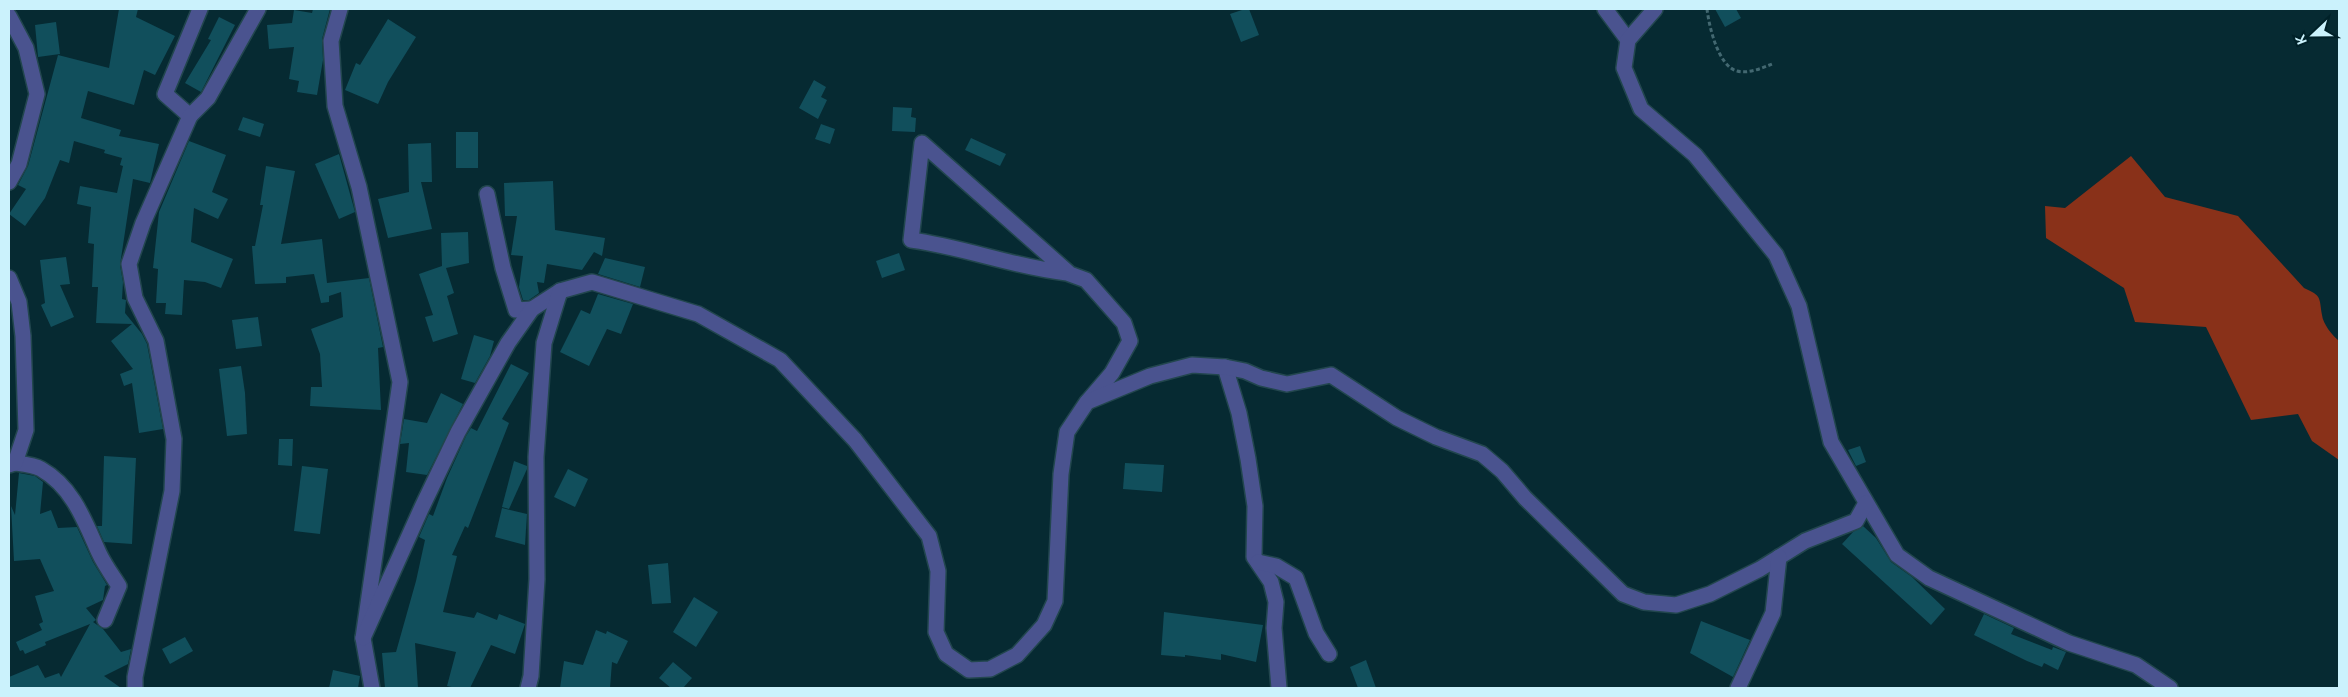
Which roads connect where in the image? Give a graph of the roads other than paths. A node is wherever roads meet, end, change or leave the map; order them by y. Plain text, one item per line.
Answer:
1 (200, 9) edge
2 (258, 9) edge
3 (340, 9) edge
4 (1605, 9) edge
5 (1655, 9) edge
6 (9, 16) edge
7 (1628, 40) junction
8 (190, 116) junction
9 (9, 182) edge
10 (487, 194) dead end
11 (1070, 274) junction
12 (9, 278) edge
13 (560, 291) junction
14 (532, 309) junction
15 (1225, 367) junction
16 (1087, 402) junction
17 (12, 464) edge
18 (1866, 503) junction
19 (1779, 557) junction
20 (1258, 562) junction
21 (105, 620) dead end
22 (363, 638) junction
23 (1329, 654) dead end
24 (526, 687) edge
25 (135, 688) edge
26 (372, 688) edge
27 (1279, 688) edge
28 (1738, 688) edge
29 (2170, 688) edge

1 - 8 street
2 - 8 street
3 - 22 street
4 - 7 street
5 - 7 street
6 - 9 street
7 - 18 street
8 - 25 street
10 - 14 street
11 - 11 street
11 - 16 street
12 - 17 street
13 - 14 street
13 - 16 street
13 - 24 street
14 - 22 street
15 - 16 street
15 - 19 street
15 - 20 street
17 - 21 street
18 - 19 street
18 - 29 street
19 - 28 street
20 - 23 street
20 - 27 street
22 - 26 street

